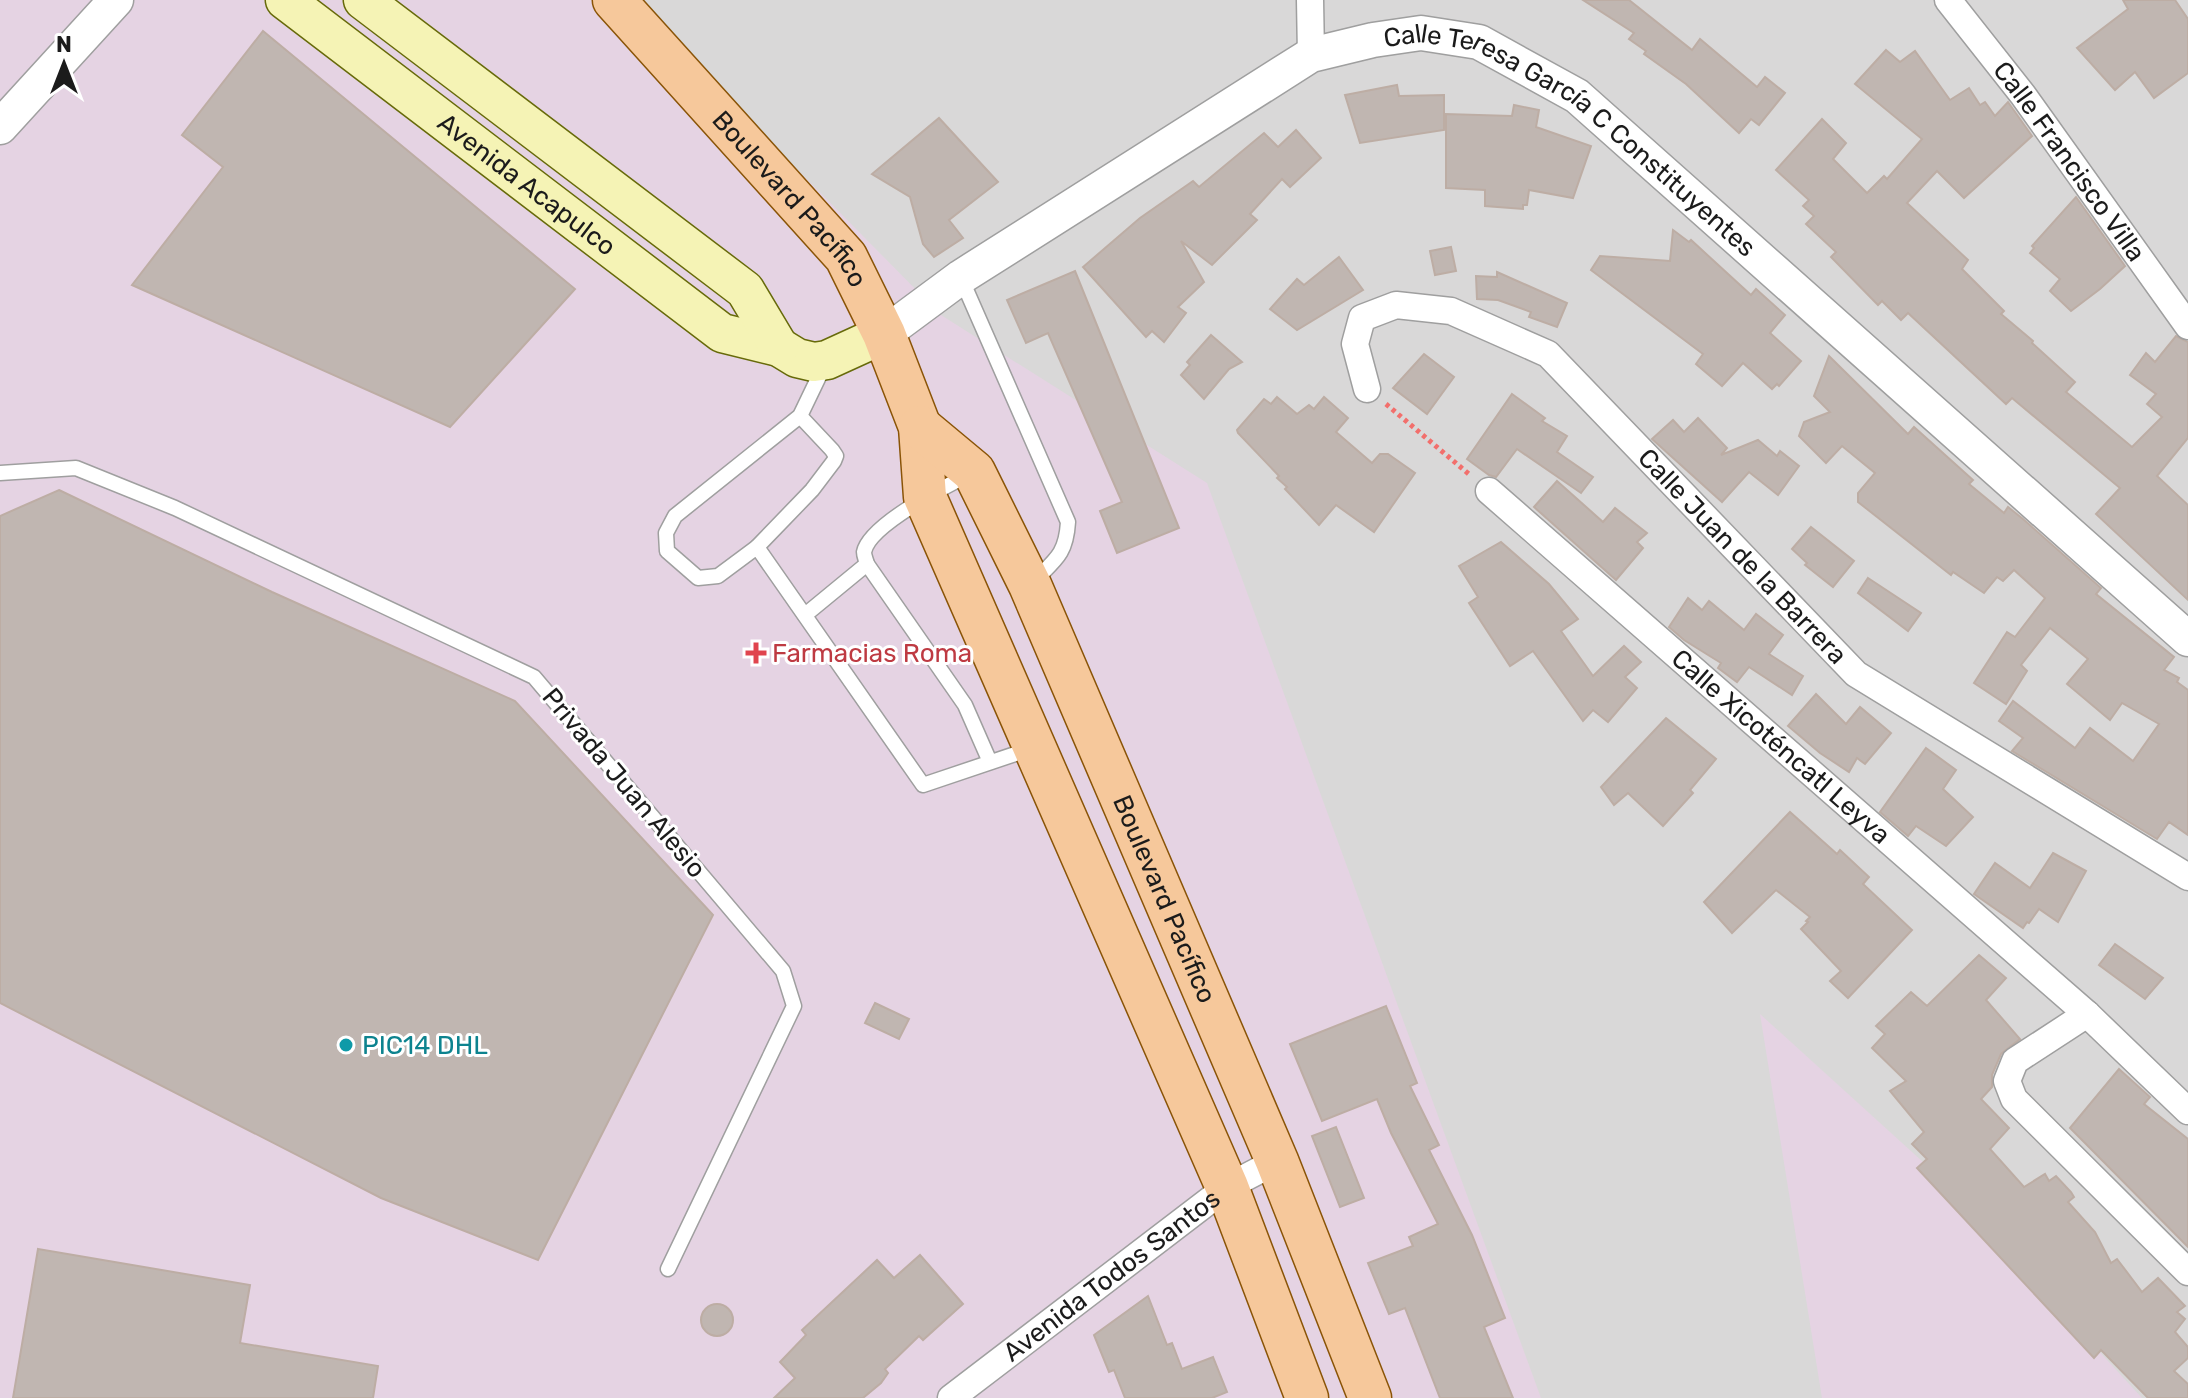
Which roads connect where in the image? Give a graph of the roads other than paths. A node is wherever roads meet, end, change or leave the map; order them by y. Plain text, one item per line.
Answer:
1 (116, 0) edge
2 (285, 0) edge
3 (363, 0) edge
4 (614, 0) edge
5 (1310, 0) edge
6 (1948, 0) edge
7 (1311, 55) junction
8 (0, 127) edge
9 (961, 277) junction
10 (2188, 326) edge
11 (884, 334) junction
12 (779, 347) junction
13 (827, 360) junction
14 (1367, 389) road end
15 (800, 416) junction
16 (920, 427) junction
17 (974, 472) junction
18 (0, 473) edge
19 (1489, 491) road end
20 (925, 497) junction
21 (757, 547) junction
22 (867, 564) junction
23 (1030, 585) junction
24 (805, 615) junction
25 (2188, 639) edge
26 (1035, 747) junction
27 (990, 762) junction
28 (2188, 877) edge
29 (2087, 1014) junction
30 (2188, 1111) edge
31 (1277, 1161) junction
32 (1227, 1187) junction
33 (668, 1269) dead end
34 (2188, 1272) edge
35 (951, 1398) edge
36 (1307, 1398) edge
37 (1370, 1398) edge

1 - 8 street
2 - 12 main road, Avenida Acapulco
3 - 12 main road, Avenida Acapulco
4 - 11 main road, Boulevard Pacífico
5 - 7 street
6 - 10 street, Calle Francisco Villa
7 - 9 street, Calle Teresa García C Constituyentes
7 - 25 street, Calle Teresa García C Constituyentes
9 - 11 street, Calle Teresa García C Constituyentes
9 - 23 lane
11 - 13 main road
11 - 16 main road, Boulevard Pacífico
12 - 13 main road, Avenida Acapulco
13 - 15 lane
14 - 28 street, Calle Juan de la Barrera
15 - 21 lane
15 - 21 lane
16 - 17 main road, Boulevard Pacífico
16 - 20 main road, Boulevard Pacífico
17 - 20 lane
17 - 23 main road, Boulevard Pacífico
18 - 33 lane, Privada Juan Alesio
19 - 29 street, Calle Xicoténcatl Leyva
20 - 22 lane
20 - 26 main road, Boulevard Pacífico
21 - 24 lane
22 - 24 lane
22 - 27 lane
23 - 31 main road, Boulevard Pacífico
24 - 27 lane
26 - 27 lane
26 - 32 main road, Boulevard Pacífico
29 - 30 street, Calle Xicoténcatl Leyva
29 - 34 street
31 - 32 street, Avenida Todos Santos
31 - 37 main road, Boulevard Pacífico
32 - 35 street, Avenida Todos Santos
32 - 36 main road, Boulevard Pacífico

